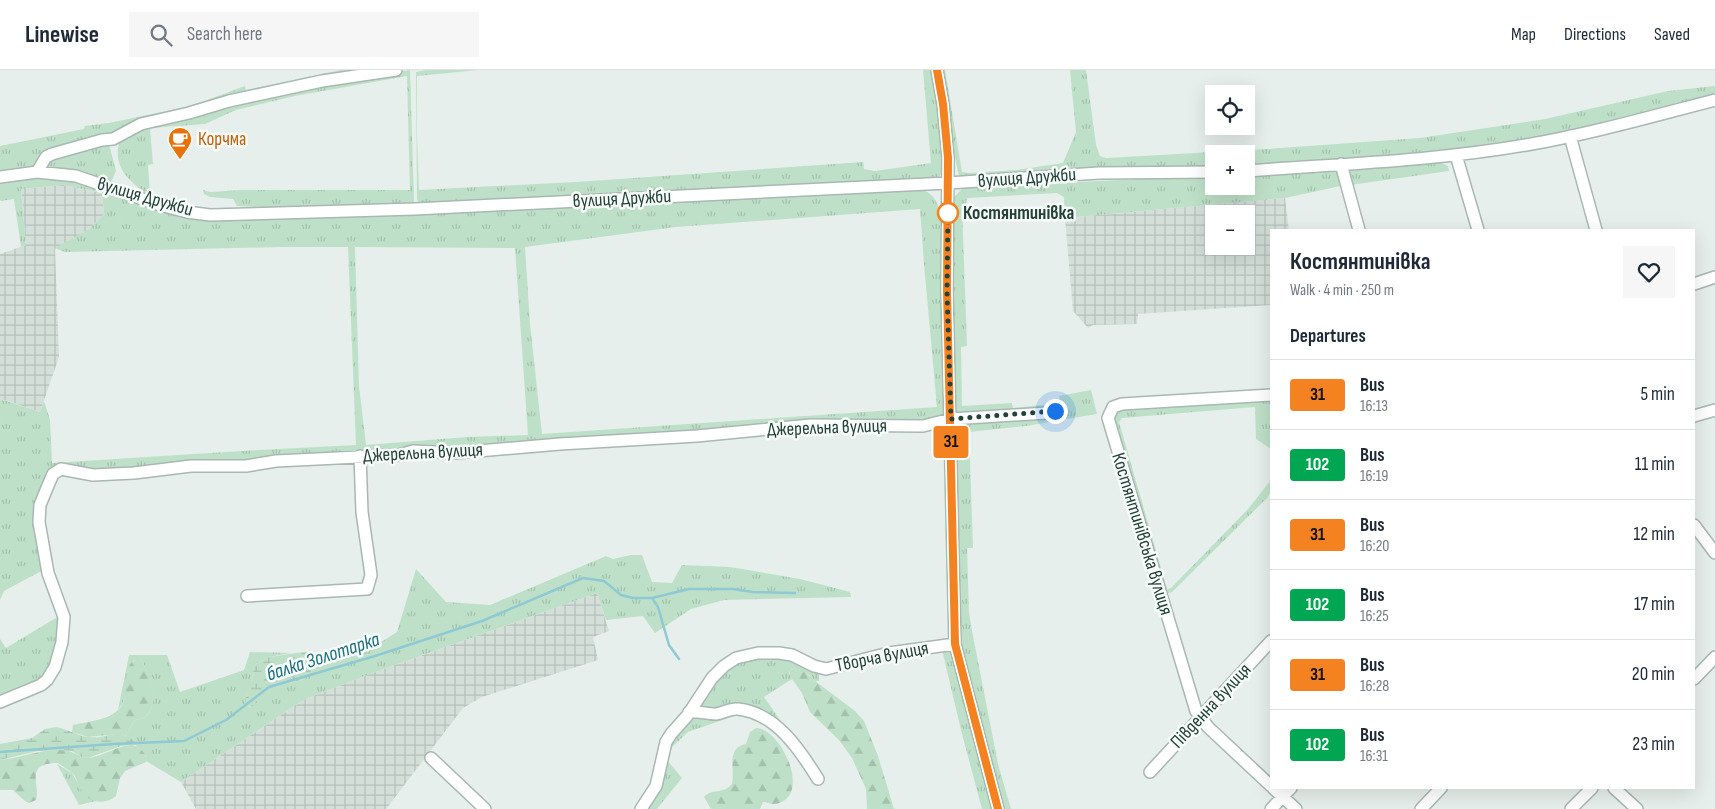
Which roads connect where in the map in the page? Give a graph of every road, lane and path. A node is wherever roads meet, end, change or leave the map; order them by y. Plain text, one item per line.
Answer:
1 (396, 70) edge
2 (937, 70) edge
3 (1715, 100) edge
4 (1570, 136) junction
5 (1456, 155) junction
6 (1341, 164) junction
7 (1255, 170) edge
8 (37, 172) junction
9 (1205, 172) edge
10 (0, 177) edge
11 (948, 183) junction
12 (1359, 229) edge
13 (1478, 229) edge
14 (1596, 229) edge
15 (1715, 277) edge
16 (1695, 284) edge
17 (1270, 395) edge
18 (1715, 410) edge
19 (1062, 412) dead end
20 (1695, 416) edge
21 (951, 419) junction
22 (360, 456) junction
23 (1695, 526) edge
24 (1715, 553) edge
25 (246, 596) dead end
26 (1270, 642) edge
27 (955, 644) junction
28 (1715, 656) edge
29 (1695, 678) edge
30 (0, 702) edge
31 (688, 712) junction
32 (1200, 718) junction
33 (431, 758) dead end
34 (1150, 772) dead end
35 (818, 779) dead end
36 (1270, 785) edge
37 (1274, 789) edge
38 (1290, 789) edge
39 (1440, 789) edge
40 (1591, 789) edge
41 (1615, 789) edge
42 (1283, 796) junction
43 (485, 809) edge
44 (641, 809) edge
45 (998, 809) edge
46 (1271, 809) edge
47 (1296, 809) edge
48 (1421, 809) edge
49 (1571, 809) edge
50 (1637, 809) edge

1 - 8 street
2 - 11 street
3 - 4 street
4 - 5 street
4 - 14 street
5 - 6 street
5 - 13 street
6 - 7 street
6 - 12 street
8 - 10 street, вулиця Дружби
8 - 11 street, вулиця Дружби
9 - 11 street, вулиця Дружби
11 - 21 street
15 - 16 street
17 - 32 street, Костянтинівська вулиця
18 - 20 street
19 - 21 street, Джерельна вулиця
21 - 22 street, Джерельна вулиця
21 - 27 street
22 - 25 street
22 - 30 street, Джерельна вулиця
23 - 24 street
26 - 32 street, Південна вулиця
27 - 31 street, Творча вулиця
27 - 45 street
28 - 29 street
31 - 35 street
31 - 44 street, Творча вулиця
32 - 34 street, Південна вулиця
32 - 36 street, Костянтинівська вулиця
33 - 43 street
37 - 42 street, Костянтинівська вулиця
38 - 42 street
39 - 48 street
40 - 49 street
41 - 50 street
42 - 46 street
42 - 47 street, Костянтинівська вулиця

